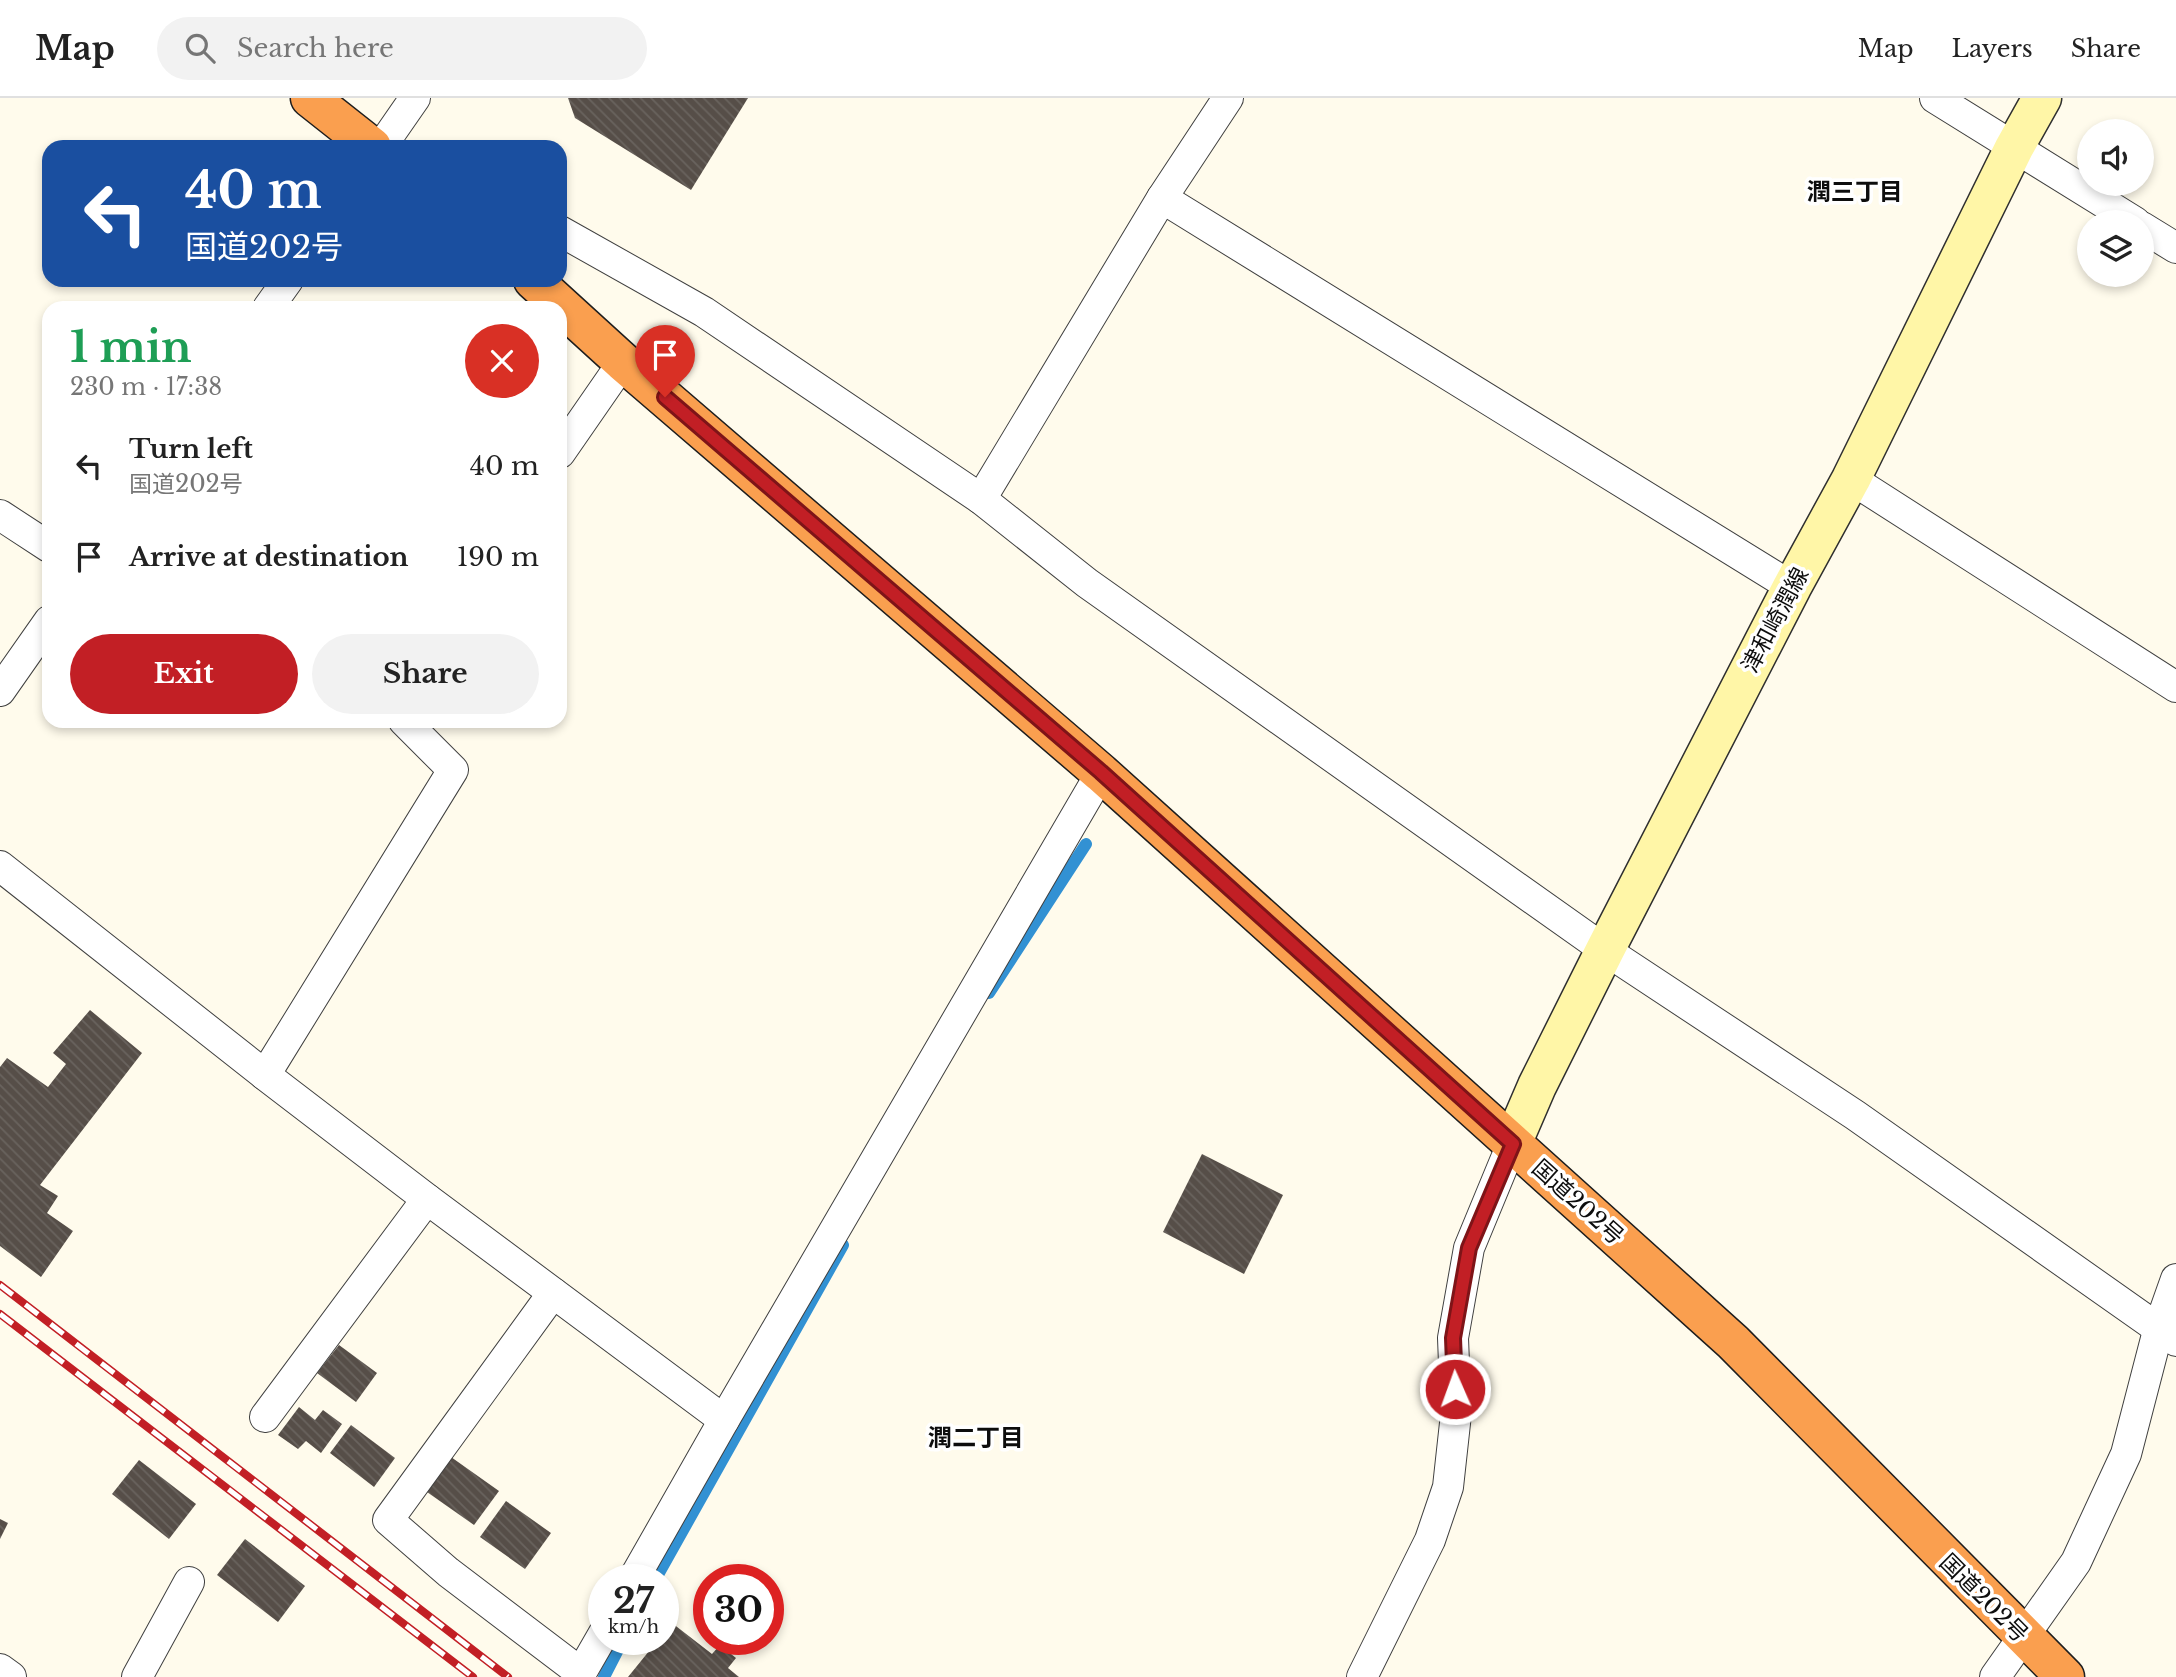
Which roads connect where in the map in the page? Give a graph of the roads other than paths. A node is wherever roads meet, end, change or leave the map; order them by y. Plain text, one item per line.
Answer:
1 (310, 98) edge
2 (415, 98) edge
3 (1227, 98) edge
4 (1935, 98) edge
5 (2042, 98) edge
6 (363, 140) edge
7 (386, 140) edge
8 (2014, 148) junction
9 (1162, 198) junction
10 (2115, 210) edge
11 (2154, 234) edge
12 (567, 235) edge
13 (2176, 248) edge
14 (541, 287) edge
15 (556, 301) edge
16 (567, 311) edge
17 (623, 362) junction
18 (567, 443) edge
19 (1851, 479) junction
20 (981, 499) junction
21 (0, 516) edge
22 (42, 543) edge
23 (1792, 587) junction
24 (42, 631) edge
25 (2176, 687) edge
26 (0, 691) edge
27 (411, 728) edge
28 (1101, 772) junction
29 (0, 866) edge
30 (1605, 950) junction
31 (265, 1075) junction
32 (1513, 1144) junction
33 (427, 1199) junction
34 (2176, 1279) edge
35 (552, 1293) junction
36 (2167, 1334) edge
37 (265, 1417) dead end
38 (724, 1420) junction
39 (643, 1564) edge
40 (189, 1582) dead end
41 (2024, 1638) junction
42 (591, 1655) edge
43 (0, 1669) edge
44 (10, 1677) edge
45 (137, 1677) edge
46 (1362, 1677) edge
47 (1995, 1677) edge
48 (2064, 1677) edge

1 - 6 highway
2 - 7 street
3 - 9 street
4 - 8 street
5 - 8 main road, 津和崎潤線
8 - 10 street
8 - 19 main road, 津和崎潤線
9 - 20 street
9 - 23 street
11 - 13 street
12 - 20 street
14 - 15 highway, 国道202号
16 - 17 highway, 国道202号
17 - 18 street
17 - 28 highway, 国道202号
19 - 23 main road, 津和崎潤線
19 - 25 street
20 - 30 street
21 - 22 street
23 - 30 main road, 津和崎潤線
24 - 26 street
27 - 31 street
28 - 32 highway, 国道202号
28 - 38 street
29 - 31 street
30 - 32 main road, 津和崎潤線
30 - 36 street
31 - 33 street
32 - 41 highway, 国道202号
32 - 46 street
33 - 35 street
33 - 37 street
34 - 36 street
35 - 38 street
35 - 42 street
36 - 41 street
38 - 39 street
40 - 45 street
41 - 47 street
41 - 48 highway, 国道202号
43 - 44 street

